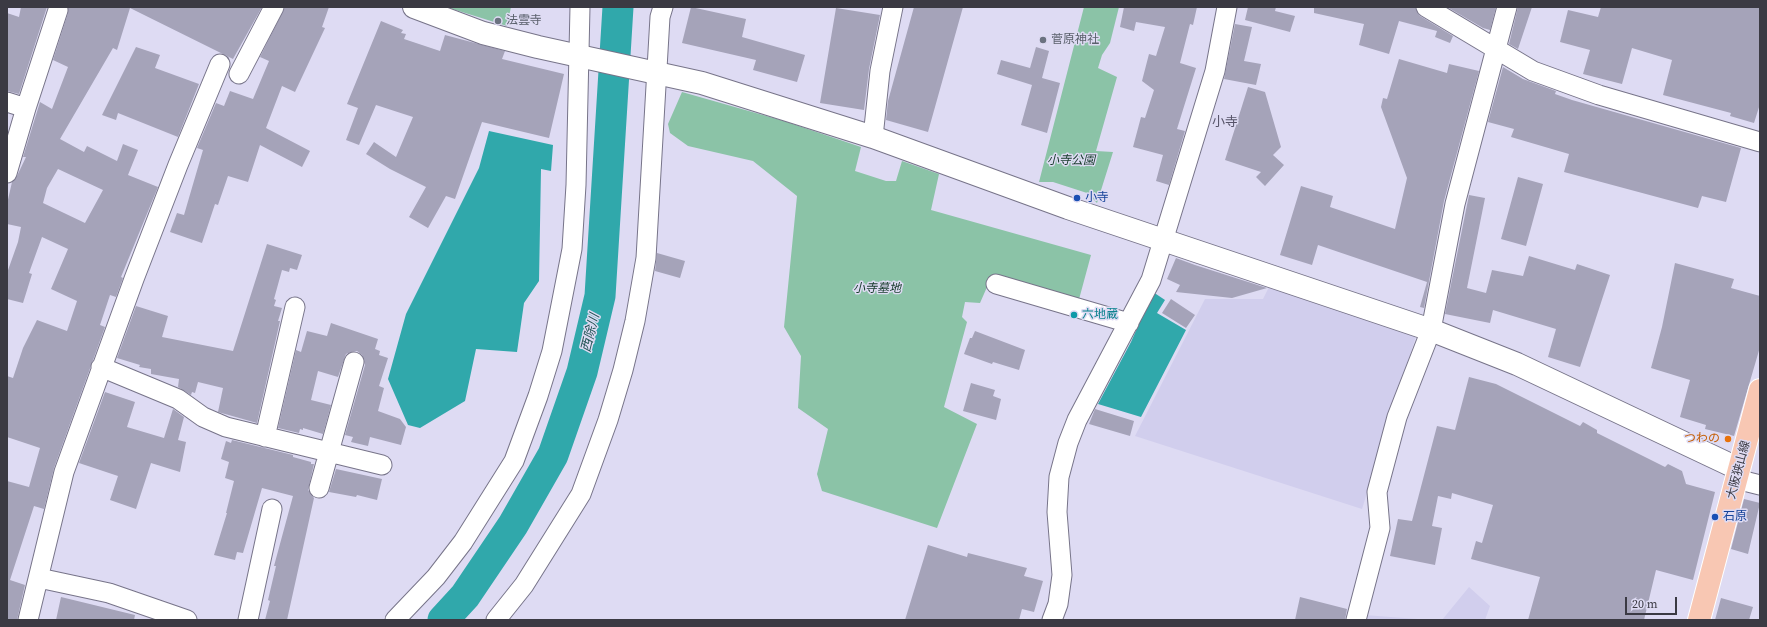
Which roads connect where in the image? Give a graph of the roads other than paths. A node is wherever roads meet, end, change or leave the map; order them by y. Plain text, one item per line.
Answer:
1 (274, 7) edge
2 (414, 7) edge
3 (580, 7) edge
4 (663, 7) edge
5 (893, 7) edge
6 (1227, 7) edge
7 (1426, 7) edge
8 (1507, 7) edge
9 (58, 10) dead end
10 (1495, 48) junction
11 (583, 57) junction
12 (220, 64) dead end
13 (647, 71) junction
14 (239, 74) dead end
15 (7, 102) edge
16 (26, 108) junction
17 (873, 137) junction
18 (1760, 142) edge
19 (7, 173) edge
20 (1164, 241) junction
21 (996, 284) dead end
22 (295, 307) dead end
23 (1129, 323) junction
24 (1431, 330) junction
25 (354, 362) dead end
26 (101, 367) junction
27 (1760, 390) edge
28 (265, 437) junction
29 (328, 452) junction
30 (382, 465) dead end
31 (1738, 474) junction
32 (1760, 485) edge
33 (319, 488) dead end
34 (272, 509) dead end
35 (39, 578) junction
36 (28, 620) edge
37 (187, 620) edge
38 (248, 620) edge
39 (395, 620) edge
40 (496, 620) edge
41 (1052, 620) edge
42 (1356, 620) edge
43 (1698, 620) edge

1 - 14 street
2 - 11 street
3 - 11 street
4 - 13 street
5 - 17 street
6 - 20 street
7 - 10 street
8 - 10 street
9 - 16 street
10 - 18 street
10 - 24 street
11 - 13 street
11 - 39 street
12 - 26 street
13 - 17 street
13 - 40 street
15 - 16 street
16 - 19 street
17 - 20 street
20 - 23 street
20 - 24 street
21 - 23 street
22 - 28 street
23 - 41 street
24 - 31 street
24 - 42 street
25 - 29 street
26 - 28 street
26 - 35 street
27 - 31 main road, 大阪狭山線
28 - 29 street
29 - 30 street
29 - 33 street
31 - 32 street
31 - 43 main road, 大阪狭山線
34 - 38 street
35 - 36 street
35 - 37 street

